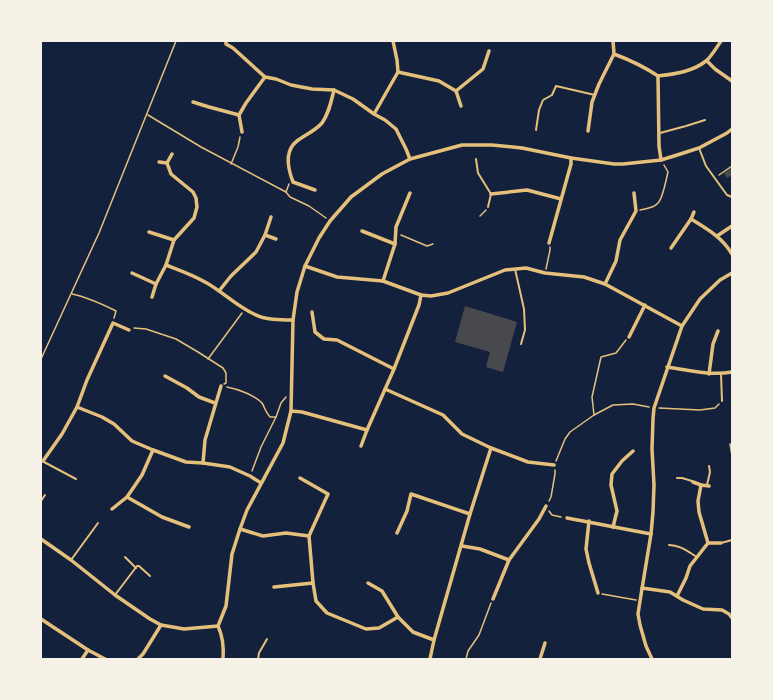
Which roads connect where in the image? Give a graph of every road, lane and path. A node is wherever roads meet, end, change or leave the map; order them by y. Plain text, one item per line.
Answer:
1 (176, 41) edge
2 (226, 41) edge
3 (393, 41) edge
4 (613, 41) edge
5 (721, 41) edge
6 (489, 51) dead end
7 (614, 54) junction
8 (707, 61) junction
9 (398, 72) junction
10 (658, 76) junction
11 (266, 77) junction
12 (732, 81) edge
13 (334, 90) junction
14 (456, 91) junction
15 (595, 95) junction
16 (193, 102) dead end
17 (462, 106) dead end
18 (147, 114) junction
19 (374, 114) junction
20 (239, 115) junction
21 (705, 120) dead end
22 (732, 129) edge
23 (536, 130) dead end
24 (588, 131) dead end
25 (242, 132) joint
26 (658, 133) junction
27 (699, 148) junction
28 (172, 154) dead end
29 (571, 158) junction
30 (410, 159) junction
31 (476, 159) dead end
32 (661, 160) junction
33 (159, 162) dead end
34 (167, 163) junction
35 (231, 164) junction
36 (732, 166) edge
37 (715, 179) junction
38 (293, 182) junction
39 (289, 184) joint
40 (315, 190) dead end
41 (286, 192) junction
42 (410, 193) dead end
43 (634, 193) dead end
44 (491, 194) junction
45 (732, 197) edge
46 (561, 199) junction
47 (488, 206) joint
48 (636, 211) junction
49 (694, 212) dead end
50 (480, 216) dead end
51 (271, 217) dead end
52 (691, 218) junction
53 (330, 221) junction
54 (732, 226) edge
55 (149, 232) dead end
56 (362, 232) dead end
57 (396, 233) junction
58 (265, 235) junction
59 (718, 236) junction
60 (276, 238) dead end
61 (174, 240) junction
62 (395, 244) junction
63 (433, 244) dead end
64 (549, 244) joint
65 (671, 248) dead end
66 (732, 254) edge
67 (166, 265) junction
68 (305, 266) junction
69 (515, 268) junction
70 (132, 273) dead end
71 (545, 273) junction
72 (732, 273) edge
73 (383, 281) junction
74 (156, 284) junction
75 (605, 284) junction
76 (219, 291) junction
77 (71, 294) junction
78 (421, 295) junction
79 (152, 297) dead end
80 (645, 305) junction
81 (245, 309) junction
82 (312, 312) dead end
83 (293, 320) junction
84 (113, 323) junction
85 (682, 326) junction
86 (129, 330) joint
87 (718, 331) dead end
88 (629, 337) joint
89 (521, 344) dead end
90 (41, 359) edge
91 (208, 359) junction
92 (667, 367) junction
93 (394, 369) junction
94 (732, 372) edge
95 (709, 374) junction
96 (721, 374) junction
97 (165, 376) dead end
98 (221, 386) junction
99 (385, 389) junction
100 (292, 390) junction
101 (722, 401) joint
102 (215, 403) junction
103 (77, 406) junction
104 (654, 408) junction
105 (291, 411) junction
106 (594, 415) junction
107 (276, 417) junction
108 (367, 430) junction
109 (732, 444) edge
110 (361, 446) dead end
111 (492, 448) junction
112 (153, 450) junction
113 (633, 452) dead end
114 (732, 456) edge
115 (42, 461) joint
116 (203, 463) junction
117 (554, 465) junction
118 (709, 466) dead end
119 (250, 476) junction
120 (300, 478) dead end
121 (677, 478) dead end
122 (76, 479) dead end
123 (693, 482) joint
124 (262, 483) junction
125 (701, 485) junction
126 (708, 486) joint
127 (44, 495) dead end
128 (127, 497) junction
129 (41, 501) edge
130 (546, 506) junction
131 (112, 509) dead end
132 (470, 514) junction
133 (567, 518) joint
134 (589, 521) junction
135 (98, 523) dead end
136 (189, 527) dead end
137 (613, 527) junction
138 (240, 529) junction
139 (397, 533) dead end
140 (651, 534) junction
141 (309, 536) junction
142 (41, 539) edge
143 (732, 540) edge
144 (708, 543) junction
145 (721, 543) joint
146 (669, 545) dead end
147 (462, 546) junction
148 (125, 557) dead end
149 (697, 557) junction
150 (71, 560) junction
151 (509, 560) junction
152 (136, 568) junction
153 (150, 576) dead end
154 (313, 583) junction
155 (368, 583) dead end
156 (274, 587) dead end
157 (642, 588) junction
158 (598, 593) joint
159 (115, 595) junction
160 (677, 596) junction
161 (493, 599) joint
162 (640, 601) junction
163 (398, 617) junction
164 (732, 618) edge
165 (41, 619) edge
166 (161, 625) junction
167 (218, 626) junction
168 (267, 638) dead end
169 (434, 640) junction
170 (545, 643) dead end
171 (88, 650) junction
172 (82, 659) edge
173 (105, 659) edge
174 (138, 659) edge
175 (223, 659) edge
176 (258, 659) edge
177 (430, 659) edge
178 (466, 659) edge
179 (540, 659) edge
180 (652, 659) edge

1 - 18 path
2 - 11 street
3 - 9 street
4 - 7 street
5 - 8 street
6 - 14 street
7 - 10 street
7 - 15 street
8 - 10 street
8 - 12 street
9 - 14 street
9 - 19 street
10 - 26 street
11 - 13 street
11 - 20 street
13 - 19 street
13 - 38 street
14 - 17 street
15 - 23 lane
15 - 24 street
16 - 20 street
18 - 35 path
18 - 77 path
19 - 30 street
20 - 25 street
21 - 26 lane
22 - 27 street
25 - 35 path
26 - 32 street
27 - 32 street
27 - 37 lane
28 - 34 street
29 - 30 street
29 - 32 street
29 - 46 street
30 - 53 street
31 - 44 lane
32 - 48 path
33 - 34 street
34 - 61 street
35 - 41 path
36 - 37 path
37 - 45 lane
38 - 39 street
38 - 40 street
39 - 41 path
41 - 53 path
42 - 57 street
43 - 48 street
44 - 46 street
44 - 47 lane
46 - 64 street
47 - 50 path
48 - 75 street
49 - 52 street
51 - 58 street
52 - 59 street
52 - 65 street
53 - 68 street
54 - 59 street
55 - 61 street
56 - 62 street
57 - 62 street
57 - 63 path
58 - 60 street
58 - 76 street
59 - 66 street
61 - 67 street
62 - 73 street
64 - 71 path
67 - 74 street
67 - 76 street
68 - 73 street
68 - 83 street
69 - 71 street
69 - 78 street
69 - 89 lane
70 - 74 street
71 - 75 street
72 - 85 street
73 - 78 street
74 - 79 street
75 - 80 street
76 - 81 street
77 - 84 path
77 - 90 path
78 - 93 street
80 - 85 street
80 - 88 street
81 - 83 street
81 - 91 path
82 - 93 street
83 - 100 street
84 - 86 street
84 - 103 street
85 - 92 street
86 - 91 path
87 - 95 street
88 - 106 path
91 - 98 path
92 - 95 street
92 - 104 street
93 - 99 street
94 - 96 street
95 - 96 street
96 - 101 lane
97 - 102 street
98 - 102 street
98 - 107 path
99 - 108 street
99 - 111 street
100 - 105 street
100 - 107 path
101 - 104 path
102 - 116 street
103 - 112 street
103 - 115 street
104 - 106 path
104 - 140 street
105 - 108 street
105 - 124 street
106 - 117 path
107 - 119 path
108 - 110 street
109 - 114 path
111 - 117 street
111 - 132 street
112 - 116 street
112 - 128 street
113 - 137 street
115 - 122 lane
116 - 119 street
117 - 130 path
118 - 126 lane
119 - 124 street
120 - 141 street
121 - 123 lane
123 - 125 street
124 - 138 street
125 - 126 street
125 - 144 street
127 - 129 lane
128 - 131 street
128 - 136 street
130 - 133 path
130 - 151 street
132 - 139 street
132 - 147 street
133 - 134 street
134 - 137 street
134 - 158 street
135 - 150 lane
137 - 140 street
138 - 141 street
138 - 167 street
140 - 157 street
141 - 154 street
142 - 150 street
143 - 145 lane
144 - 145 street
144 - 149 street
146 - 149 lane
147 - 151 street
147 - 169 street
148 - 152 lane
149 - 160 street
150 - 159 street
151 - 161 street
152 - 153 lane
152 - 159 lane
154 - 156 street
154 - 163 street
155 - 163 street
157 - 160 street
157 - 162 street
158 - 162 path
159 - 166 street
160 - 164 street
161 - 178 path
162 - 180 street
163 - 169 street
165 - 171 street
166 - 167 street
166 - 174 street
167 - 175 street
168 - 176 lane
169 - 177 street
170 - 179 street
171 - 172 street
171 - 173 street

